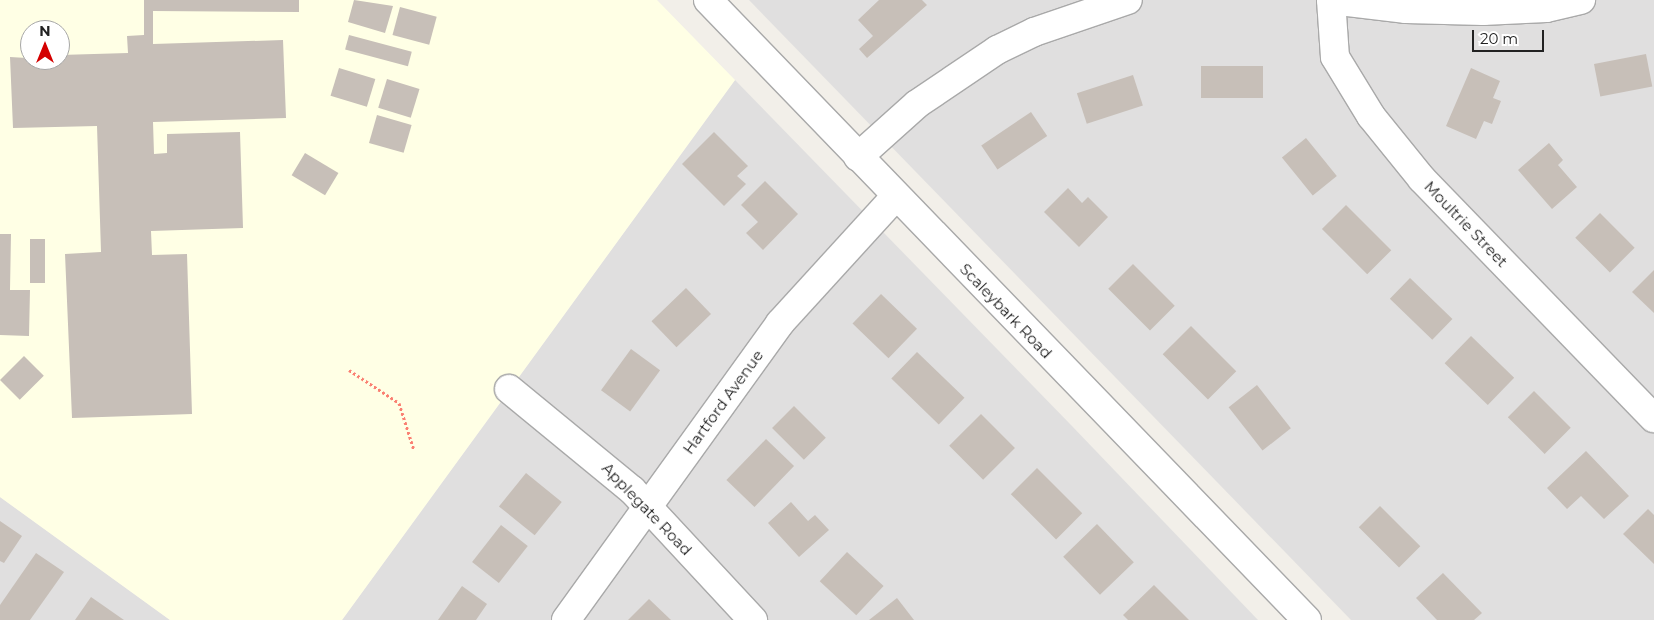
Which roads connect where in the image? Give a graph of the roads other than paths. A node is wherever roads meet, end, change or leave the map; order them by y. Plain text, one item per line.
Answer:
1 (708, 0) edge
2 (1128, 0) edge
3 (1331, 0) edge
4 (1581, 0) edge
5 (858, 157) junction
6 (895, 197) junction
7 (509, 389) dead end
8 (1654, 418) edge
9 (647, 507) junction
10 (566, 620) edge
11 (753, 620) edge
12 (1307, 620) edge

1 - 5 street, Scaleybark Road
2 - 5 street
3 - 4 street
3 - 8 street, Moultrie Street
5 - 6 street, Scaleybark Road
6 - 9 street, Hartford Avenue
6 - 12 street, Scaleybark Road
7 - 9 street, Applegate Road
9 - 10 street, Hartford Avenue
9 - 11 street, Applegate Road

